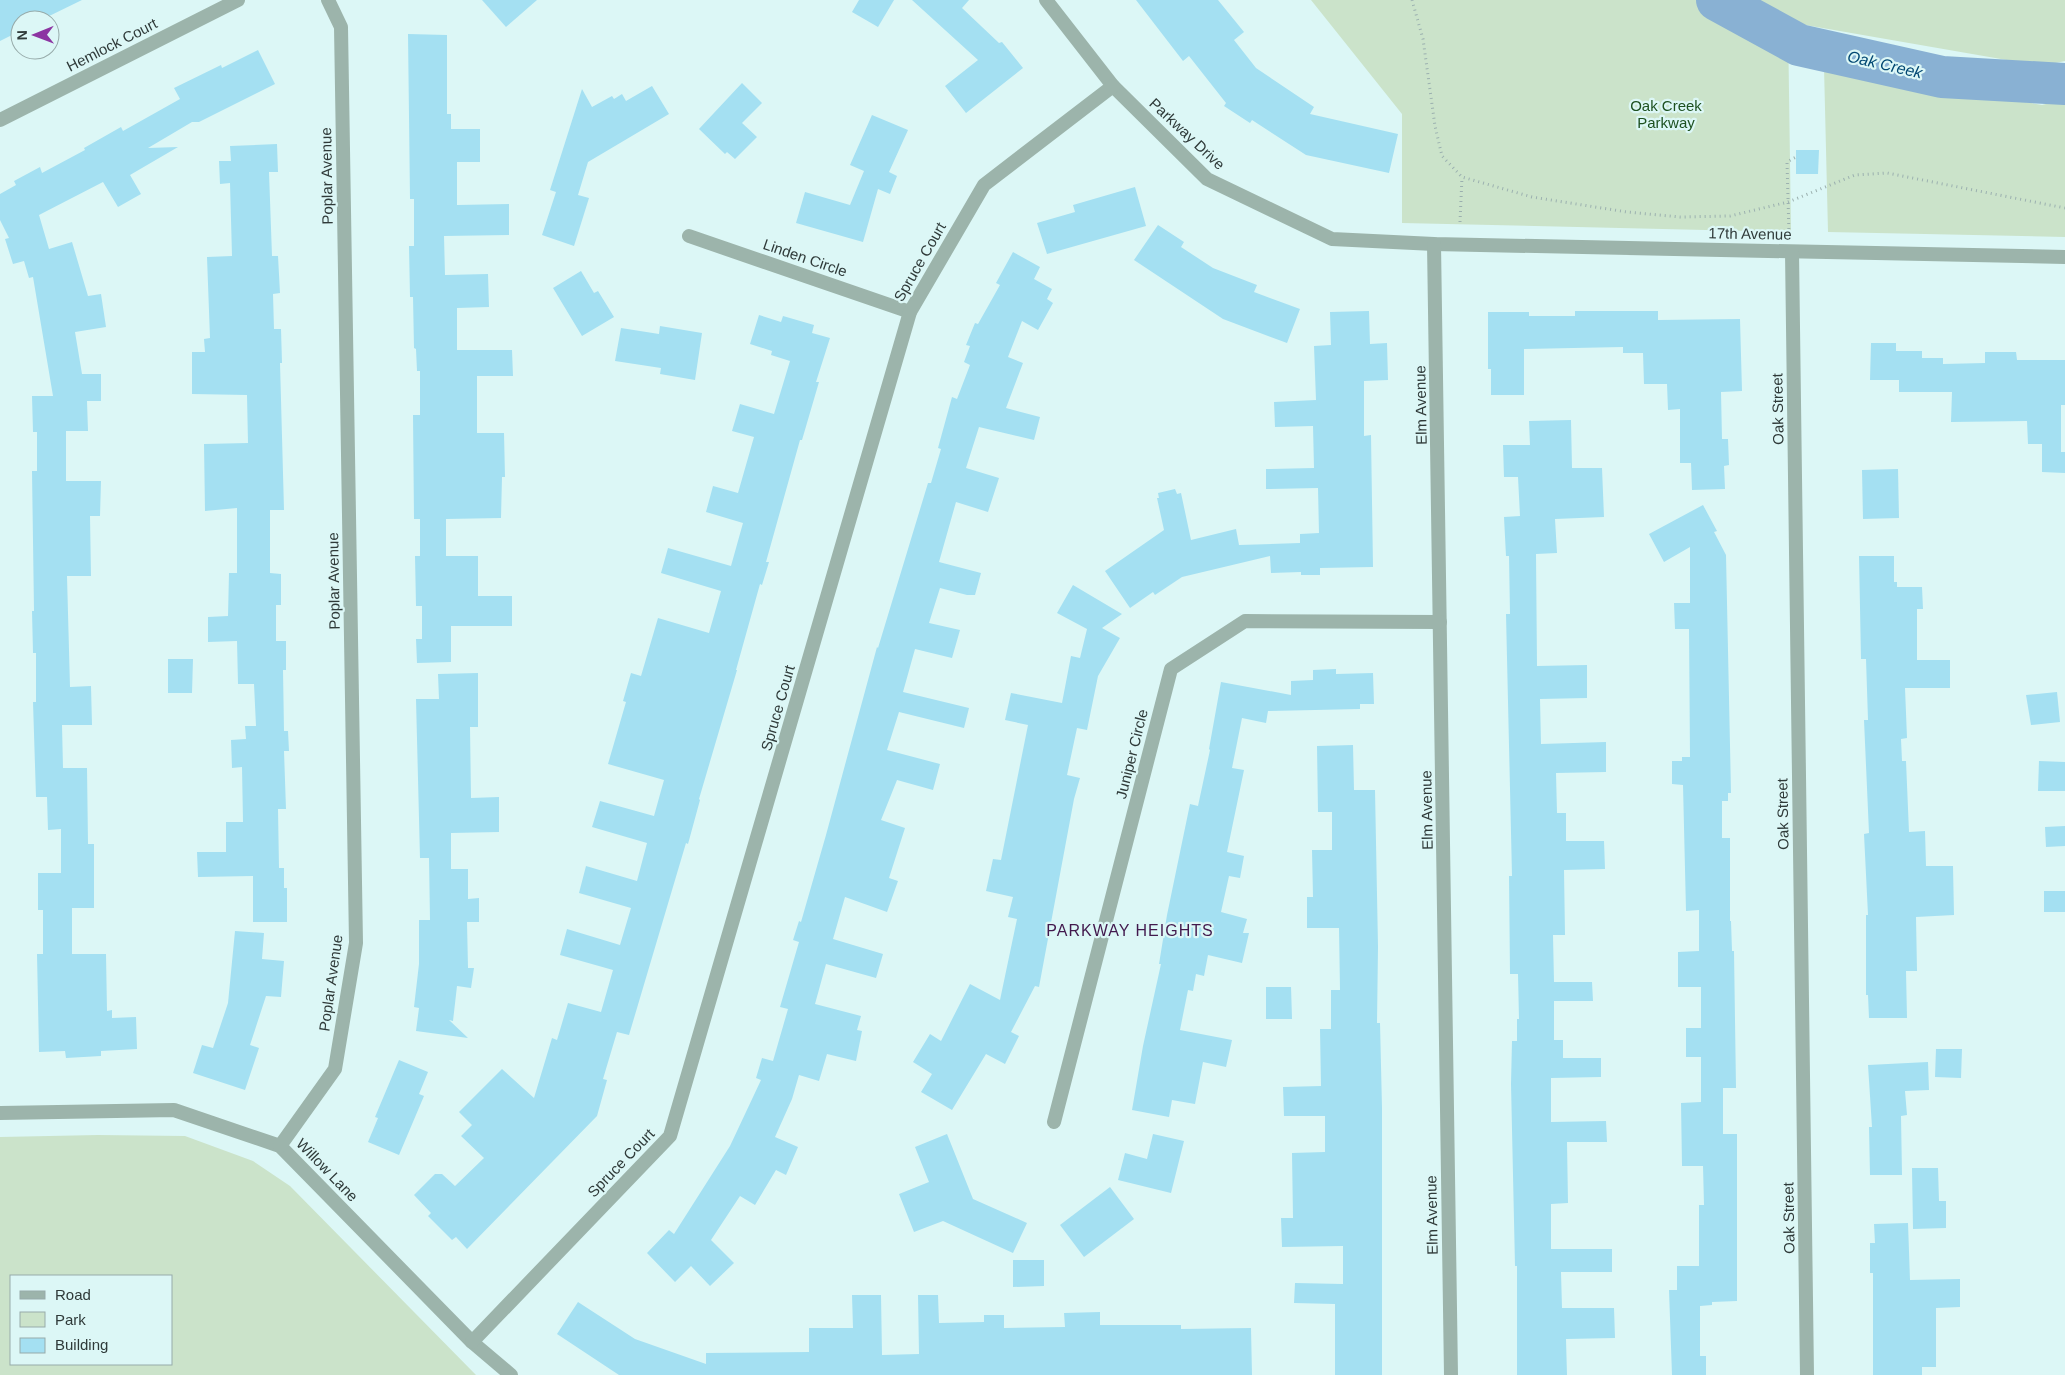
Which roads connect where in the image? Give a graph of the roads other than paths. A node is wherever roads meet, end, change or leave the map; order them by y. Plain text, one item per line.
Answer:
1 (238, 0) edge
2 (328, 0) edge
3 (1046, 0) edge
4 (1113, 86) junction
5 (0, 120) edge
6 (689, 236) dead end
7 (1434, 244) junction
8 (1792, 252) junction
9 (2065, 257) edge
10 (910, 312) junction
11 (1440, 622) junction
12 (0, 1113) edge
13 (1054, 1122) dead end
14 (280, 1146) junction
15 (472, 1342) junction
16 (511, 1375) edge
17 (1451, 1375) edge
18 (1807, 1375) edge

1 - 5 street, Hemlock Court
2 - 14 street, Poplar Avenue
3 - 4 street, Parkway Drive
4 - 7 street, Parkway Drive
4 - 10 street, Spruce Court
6 - 10 street, Linden Circle
7 - 8 street, 17th Avenue
7 - 11 street, Elm Avenue
8 - 9 street, 17th Avenue
8 - 18 street, Oak Street
10 - 15 street, Spruce Court
11 - 13 street, Juniper Circle
11 - 17 street, Elm Avenue
12 - 14 street, Willow Lane
14 - 15 street, Willow Lane
15 - 16 street, Willow Lane

